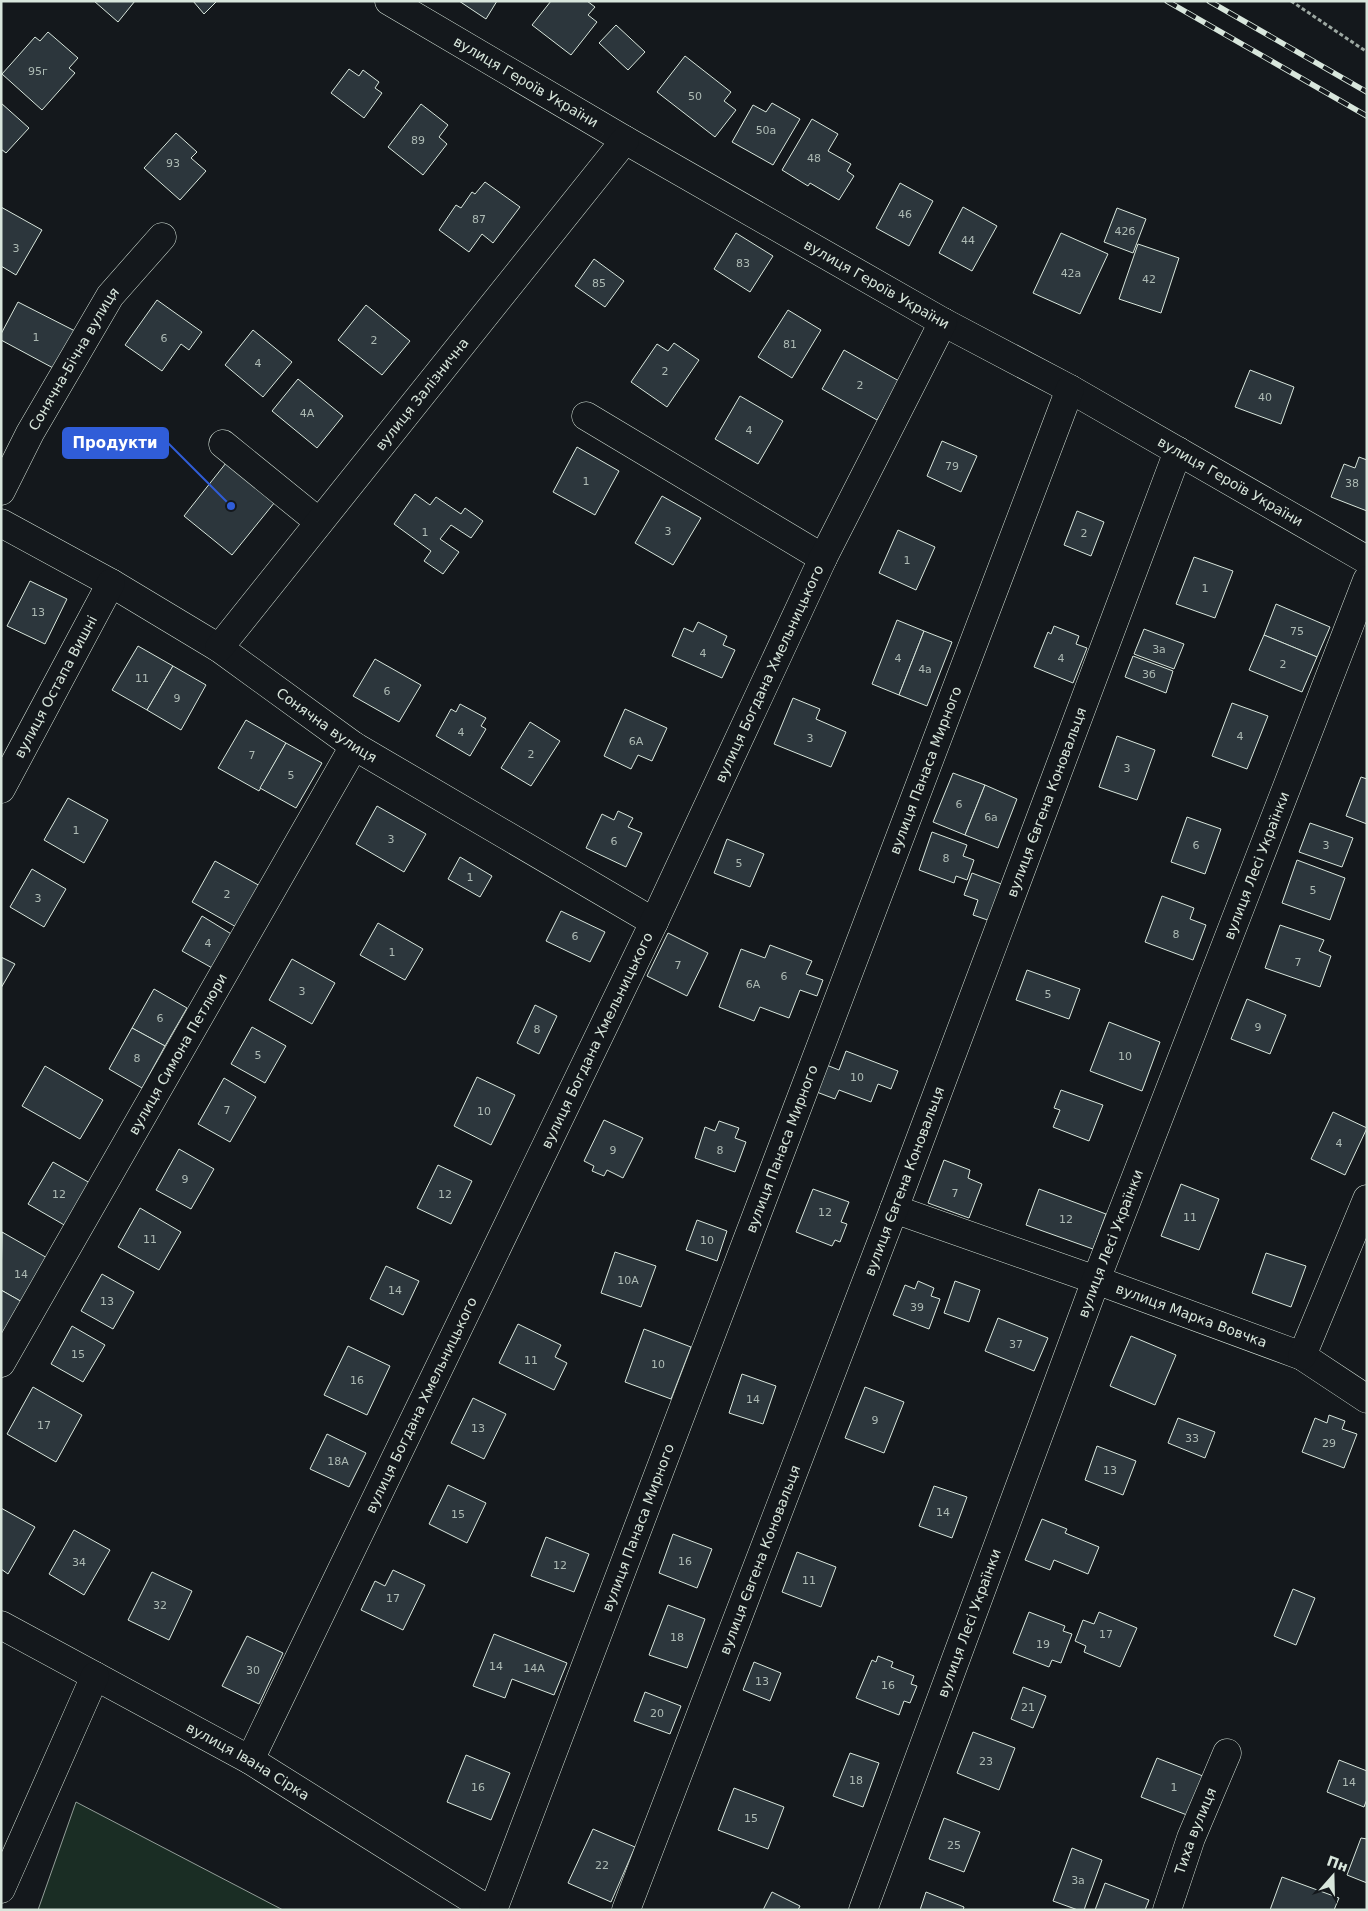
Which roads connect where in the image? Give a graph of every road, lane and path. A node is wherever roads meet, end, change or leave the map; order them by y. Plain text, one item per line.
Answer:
1 (389, 1) edge
2 (1291, 1) edge
3 (1367, 52) edge
4 (625, 140) junction
5 (162, 237) dead end
6 (943, 322) junction
7 (1070, 389) junction
8 (586, 416) dead end
9 (223, 444) dead end
10 (1178, 451) junction
11 (1, 490) edge
12 (319, 522) junction
13 (1, 523) edge
14 (822, 558) junction
15 (1367, 560) edge
16 (1367, 580) edge
17 (110, 584) junction
18 (219, 648) junction
19 (354, 746) junction
20 (1, 789) edge
21 (654, 922) junction
22 (1367, 1198) edge
23 (894, 1209) junction
24 (1096, 1280) junction
25 (1302, 1356) junction
26 (1, 1363) edge
27 (1367, 1399) edge
28 (1, 1625) edge
29 (95, 1676) junction
30 (1227, 1753) dead end
31 (250, 1760) junction
32 (1, 1889) edge
33 (491, 1910) edge
34 (626, 1910) edge
35 (863, 1910) edge
36 (1167, 1910) edge

1 - 4 street, вулиця Героїв України
2 - 3 path
4 - 6 street, вулиця Героїв України
4 - 12 street, вулиця Залізнична
5 - 11 street, Сонячна-Бічна вулиця
6 - 7 street, вулиця Героїв України
6 - 14 street, вулиця Богдана Хмельницького
7 - 10 street, вулиця Героїв України
7 - 33 street, вулиця Панаса Мирного
8 - 14 street
9 - 12 street
10 - 15 street, вулиця Героїв України
10 - 23 street, вулиця Євгена Коновальця
12 - 18 street, вулиця Залізнична
13 - 17 street, Сонячна вулиця
14 - 21 street, вулиця Богдана Хмельницького
16 - 24 street, вулиця Лесі Українки
17 - 18 street, Сонячна вулиця
17 - 20 street, вулиця Остапа Вишні
18 - 19 street, Сонячна вулиця
19 - 21 street, Сонячна вулиця
19 - 26 street, вулиця Симона Петлюри
21 - 31 street, вулиця Богдана Хмельницького
22 - 25 street
23 - 24 street, вулиця Марка Вовчка
23 - 34 street, вулиця Євгена Коновальця
24 - 25 street, вулиця Марка Вовчка
24 - 35 street, вулиця Лесі Українки
25 - 27 street, вулиця Марка Вовчка
28 - 29 street, вулиця Івана Сірка
29 - 31 street, вулиця Івана Сірка
29 - 32 street
30 - 36 street, Тиха вулиця
31 - 33 street, вулиця Івана Сірка

